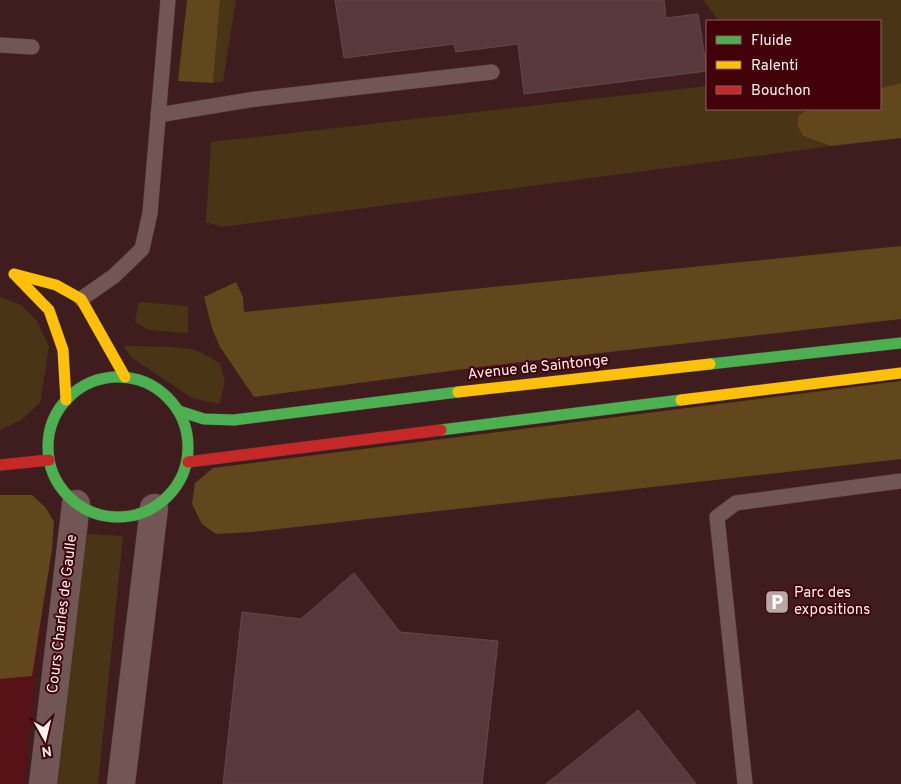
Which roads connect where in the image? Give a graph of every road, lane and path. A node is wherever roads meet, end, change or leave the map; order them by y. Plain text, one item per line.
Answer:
1 (168, 0) edge
2 (0, 45) edge
3 (32, 47) dead end
4 (492, 72) dead end
5 (158, 115) junction
6 (1, 269) dead end
7 (14, 274) junction
8 (81, 299) junction
9 (901, 343) edge
10 (901, 373) edge
11 (125, 377) junction
12 (66, 400) junction
13 (180, 411) junction
14 (49, 460) junction
15 (188, 462) junction
16 (0, 465) edge
17 (901, 481) edge
18 (76, 504) junction
19 (154, 508) junction
20 (43, 784) edge
21 (121, 784) edge
22 (745, 784) edge

1 - 5 lane
2 - 3 lane
4 - 5 lane
5 - 8 lane
6 - 7 main road
7 - 8 main road
7 - 12 main road
8 - 11 main road
9 - 13 main road, Avenue de Saintonge
10 - 15 main road
11 - 12 main road
11 - 13 main road
12 - 14 main road
13 - 15 main road
14 - 16 main road
14 - 18 main road
15 - 19 main road
17 - 22 lane
18 - 19 main road
18 - 20 street, Cours Charles de Gaulle
19 - 21 street

